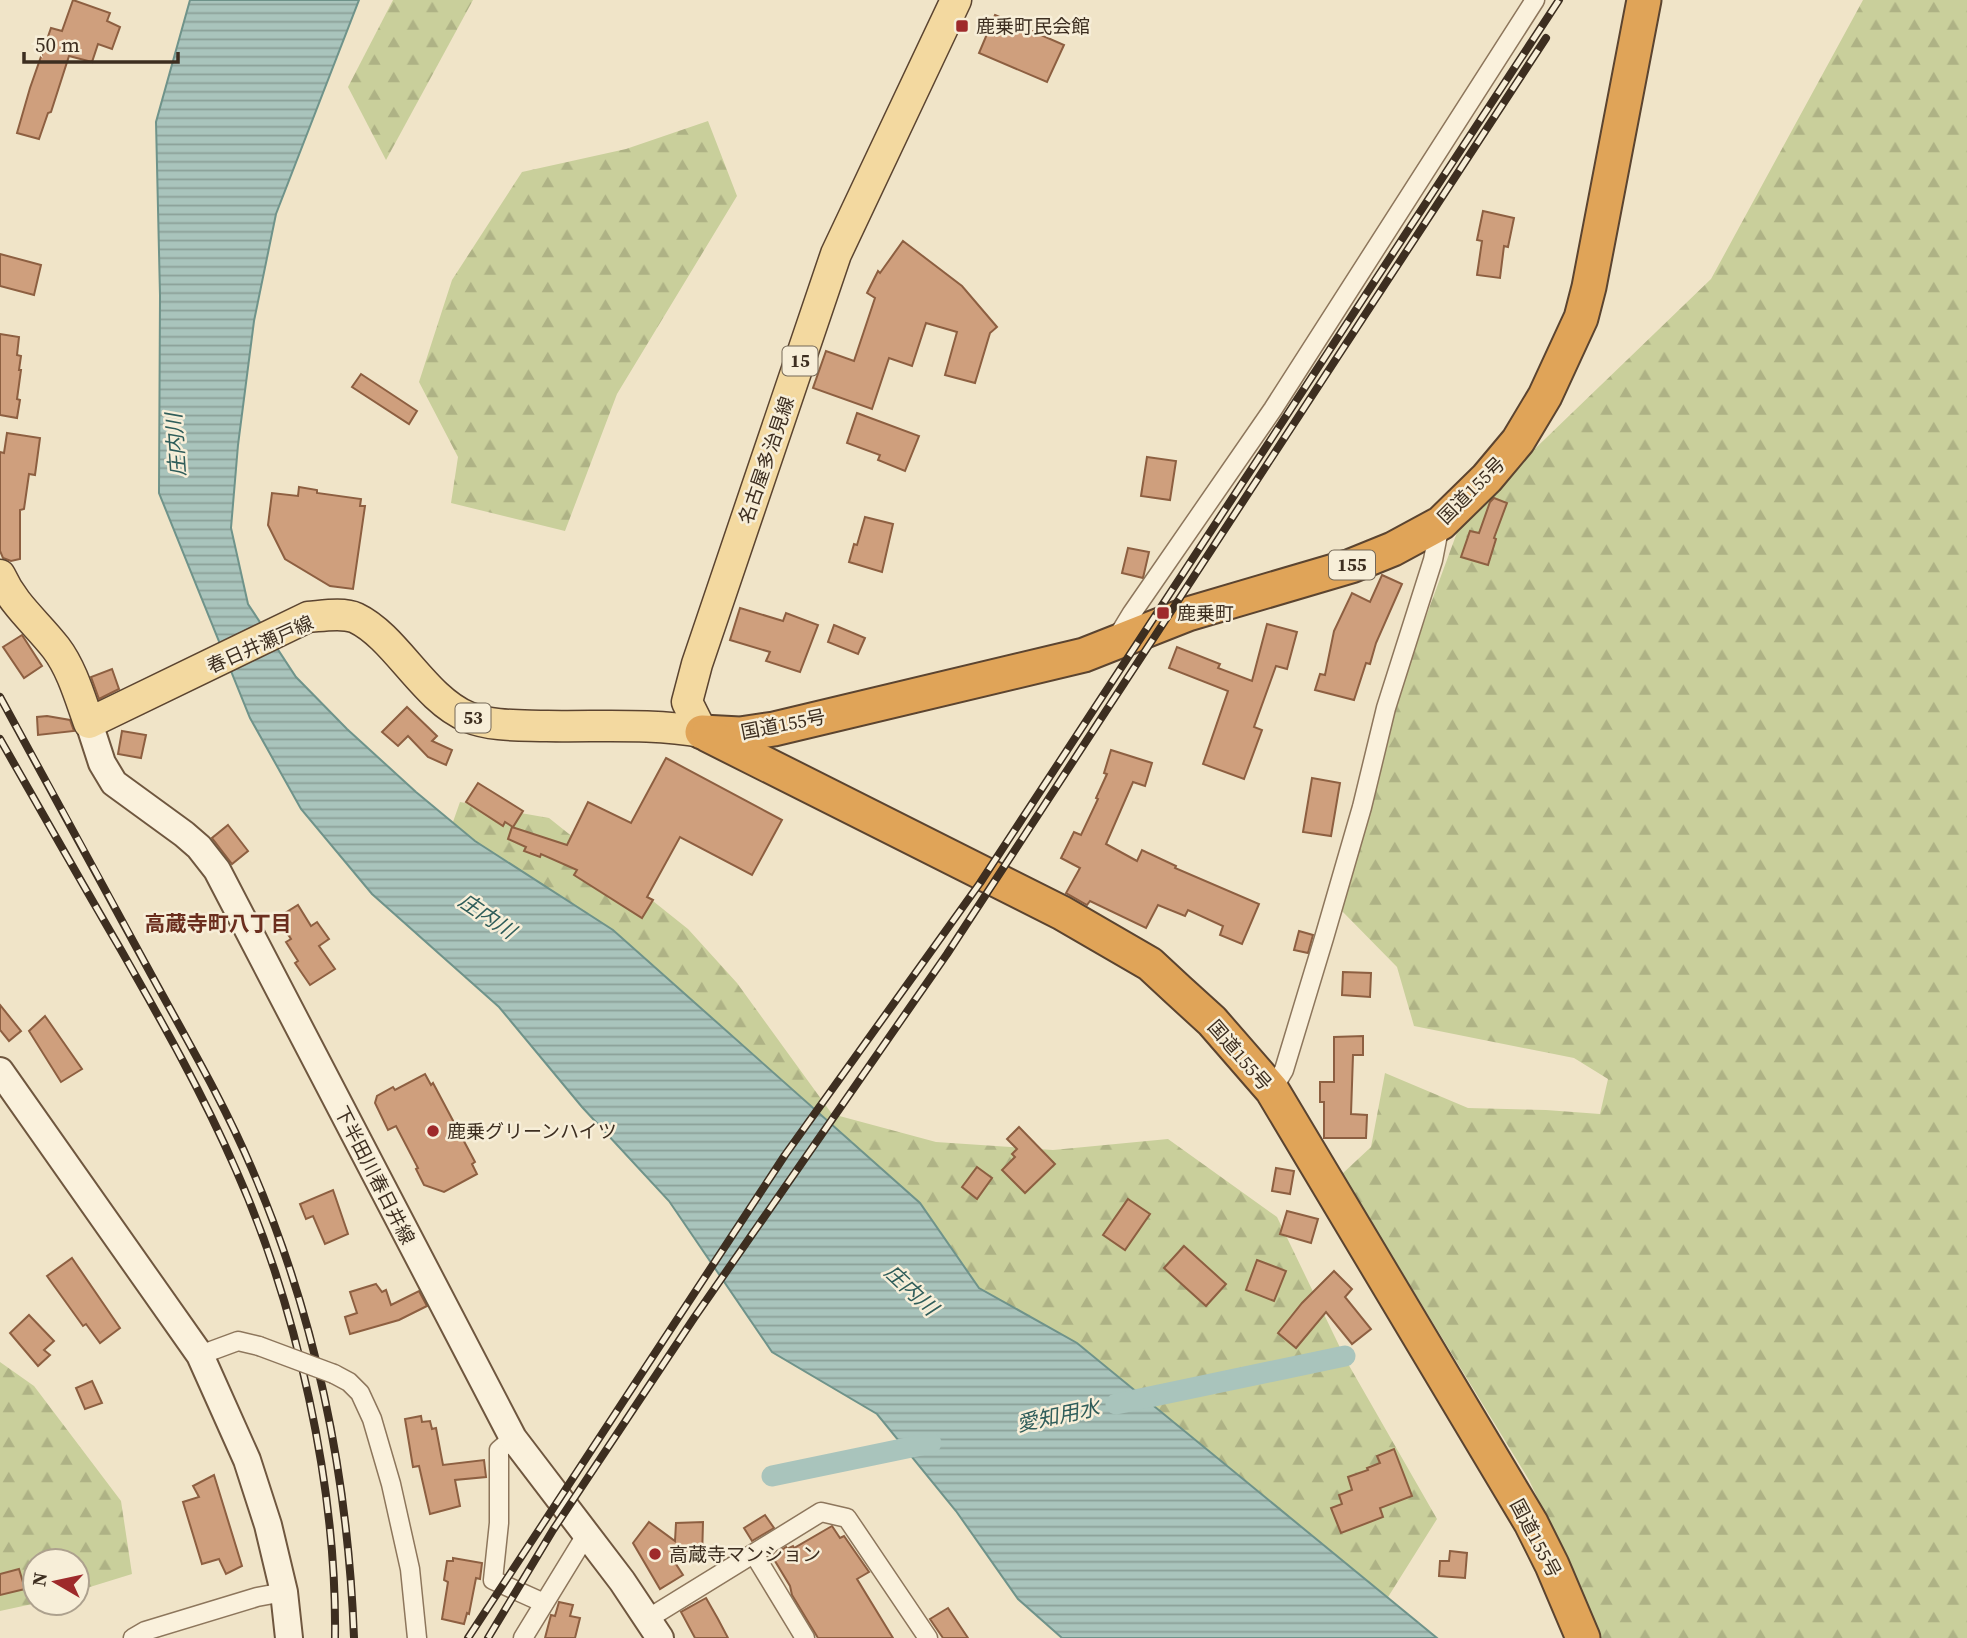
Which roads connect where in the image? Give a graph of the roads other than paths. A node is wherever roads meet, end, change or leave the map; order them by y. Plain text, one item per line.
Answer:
1 (956, 0) edge
2 (1535, 0) edge
3 (1644, 0) edge
4 (1441, 523) junction
5 (0, 575) edge
6 (1113, 643) junction
7 (89, 723) junction
8 (702, 732) junction
9 (0, 1071) edge
10 (1272, 1090) junction
11 (200, 1355) junction
12 (513, 1438) junction
13 (586, 1535) junction
14 (754, 1554) junction
15 (284, 1592) junction
16 (544, 1603) junction
17 (655, 1628) edge
18 (133, 1638) edge
19 (289, 1638) edge
20 (417, 1638) edge
21 (523, 1638) edge
22 (805, 1638) edge
23 (928, 1638) edge
24 (1583, 1638) edge

1 - 8 main road, 名古屋多治見線 / 15
2 - 6 street
3 - 4 highway, 国道155号 / 155
4 - 6 highway, 国道155号 / 155
4 - 10 street
5 - 7 main road
6 - 8 highway, 国道155号 / 155
7 - 8 main road, 春日井瀬戸線 / 53
7 - 12 main road, 下半田川春日井線
8 - 10 highway, 国道155号
9 - 11 main road
10 - 24 highway, 国道155号
11 - 15 main road
11 - 20 street, bridge
12 - 13 main road, 下半田川春日井線
12 - 16 street
13 - 16 street
13 - 17 main road, 下半田川春日井線
14 - 17 street
14 - 22 street
14 - 23 street
15 - 18 street
15 - 19 main road
16 - 21 street

